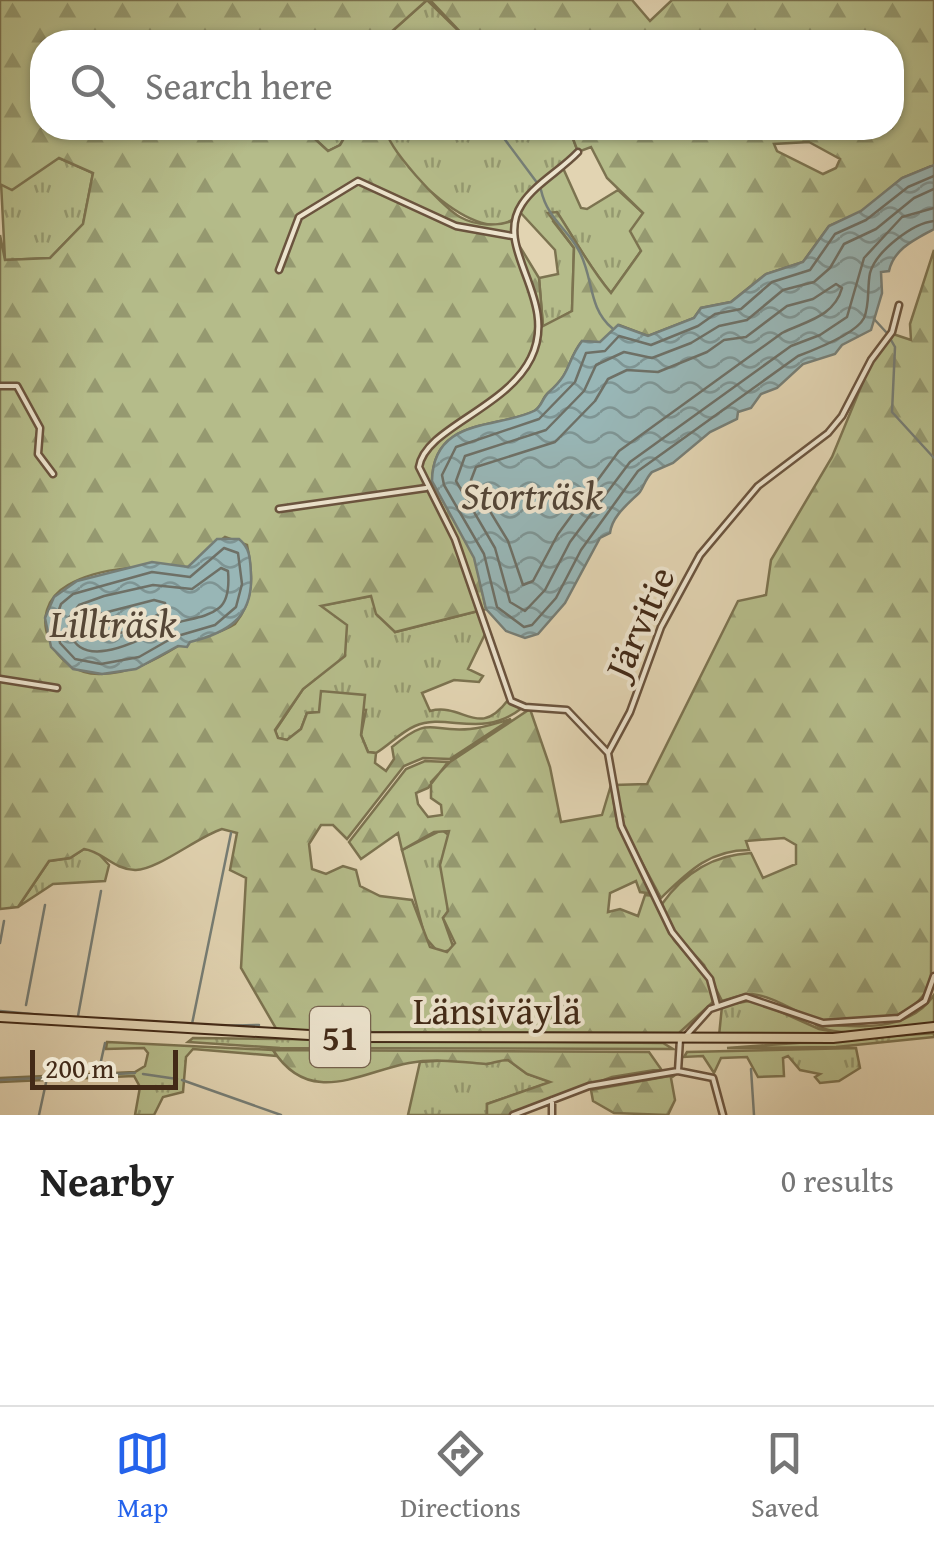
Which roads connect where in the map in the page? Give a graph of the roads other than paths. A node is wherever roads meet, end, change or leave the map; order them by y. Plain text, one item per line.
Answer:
1 (578, 152) dead end
2 (512, 236) junction
3 (279, 270) dead end
4 (899, 305) dead end
5 (0, 386) edge
6 (53, 474) dead end
7 (426, 488) junction
8 (279, 510) dead end
9 (0, 678) edge
10 (57, 688) dead end
11 (608, 753) junction
12 (934, 976) edge
13 (717, 1005) junction
14 (0, 1017) edge
15 (698, 1021) junction
16 (934, 1028) edge
17 (682, 1038) junction
18 (697, 1038) junction
19 (678, 1071) junction
20 (552, 1100) junction
21 (513, 1115) edge
22 (552, 1115) edge
23 (724, 1115) edge

1 - 2 street
2 - 3 street
2 - 7 street
4 - 11 street, Järvitie
5 - 6 street
7 - 8 street
7 - 11 street
9 - 10 street
11 - 13 street
12 - 13 street
13 - 15 street
14 - 17 main road, Länsiväylä / 51
15 - 17 street
15 - 18 street
16 - 18 main road, Länsiväylä / 51
17 - 18 main road, Länsiväylä / 51
17 - 19 street
19 - 20 street
19 - 23 street
20 - 21 street
20 - 22 street

